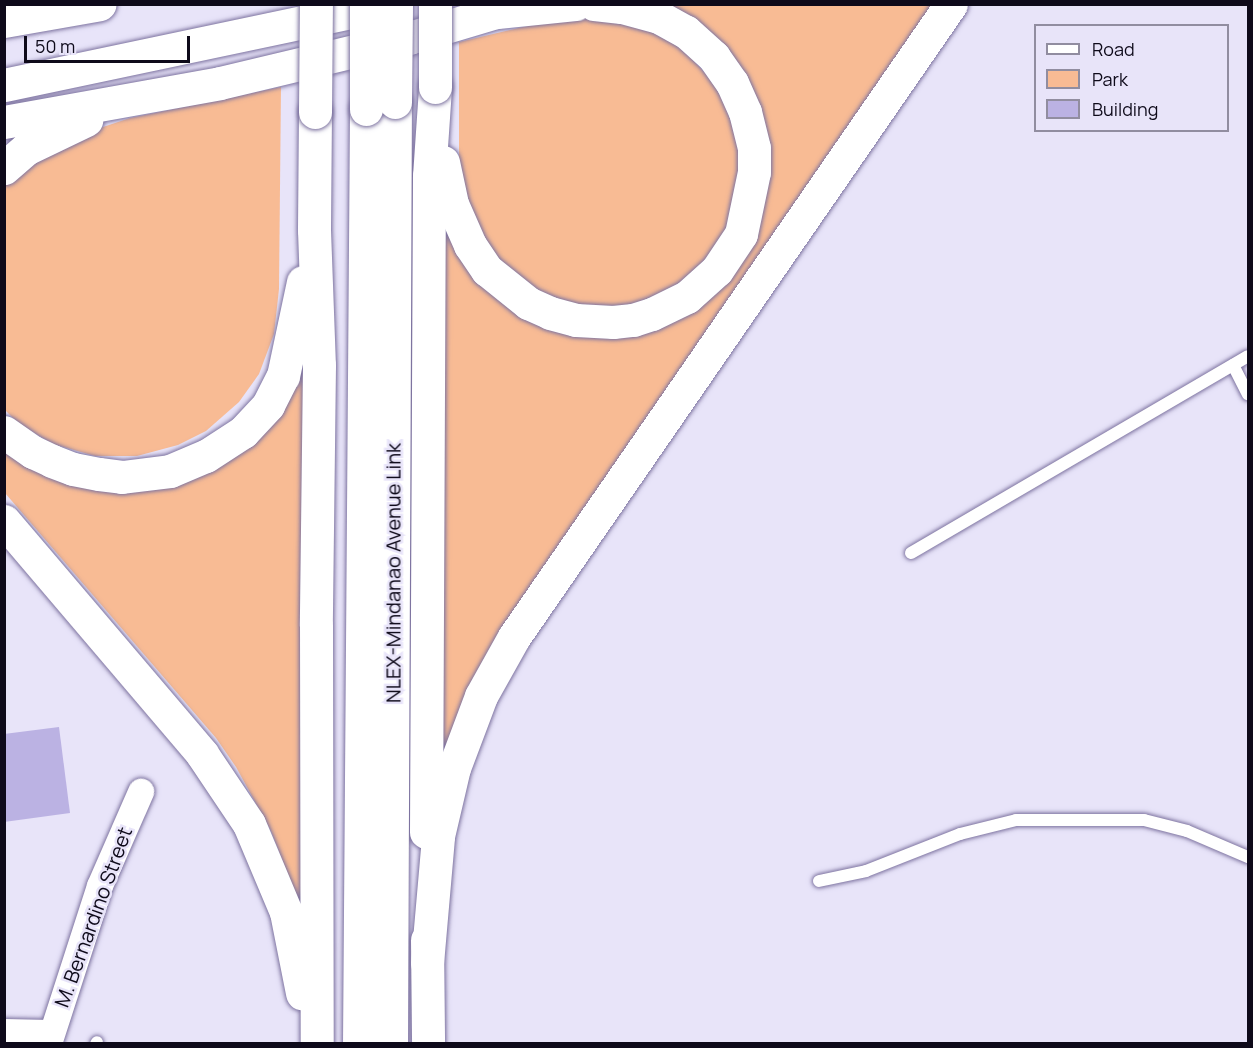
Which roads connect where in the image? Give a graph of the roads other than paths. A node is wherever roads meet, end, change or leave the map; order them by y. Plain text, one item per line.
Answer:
1 (100, 4) edge
2 (316, 4) edge
3 (366, 4) edge
4 (390, 4) edge
5 (396, 4) edge
6 (435, 4) edge
7 (576, 4) edge
8 (594, 4) edge
9 (951, 4) edge
10 (509, 8) edge
11 (4, 21) edge
12 (4, 85) edge
13 (435, 90) junction
14 (135, 100) junction
15 (380, 105) junction
16 (4, 122) edge
17 (4, 168) edge
18 (314, 230) junction
19 (1248, 356) edge
20 (1233, 364) junction
21 (1248, 393) edge
22 (4, 432) edge
23 (4, 521) edge
24 (911, 553) dead end
25 (141, 792) dead end
26 (1248, 857) edge
27 (819, 881) dead end
28 (427, 963) junction
29 (4, 1032) edge
30 (50, 1038) edge
31 (307, 1044) edge
32 (317, 1044) edge
33 (359, 1044) edge
34 (391, 1044) edge
35 (428, 1044) edge

1 - 11 highway
2 - 18 highway, bridge
3 - 15 highway, bridge
4 - 12 highway
5 - 15 highway, bridge
6 - 13 highway, bridge
7 - 10 highway
8 - 13 highway
9 - 28 highway
10 - 14 highway
13 - 28 highway
14 - 16 highway
14 - 17 highway
15 - 33 highway, NLEX-Mindanao Avenue Link
15 - 34 highway, NLEX-Mindanao Avenue Link
18 - 22 highway
18 - 32 highway
19 - 20 lane
20 - 21 lane
20 - 24 lane
23 - 31 highway
25 - 30 street, M. Bernardino Street
26 - 27 lane
28 - 35 highway
29 - 30 street

